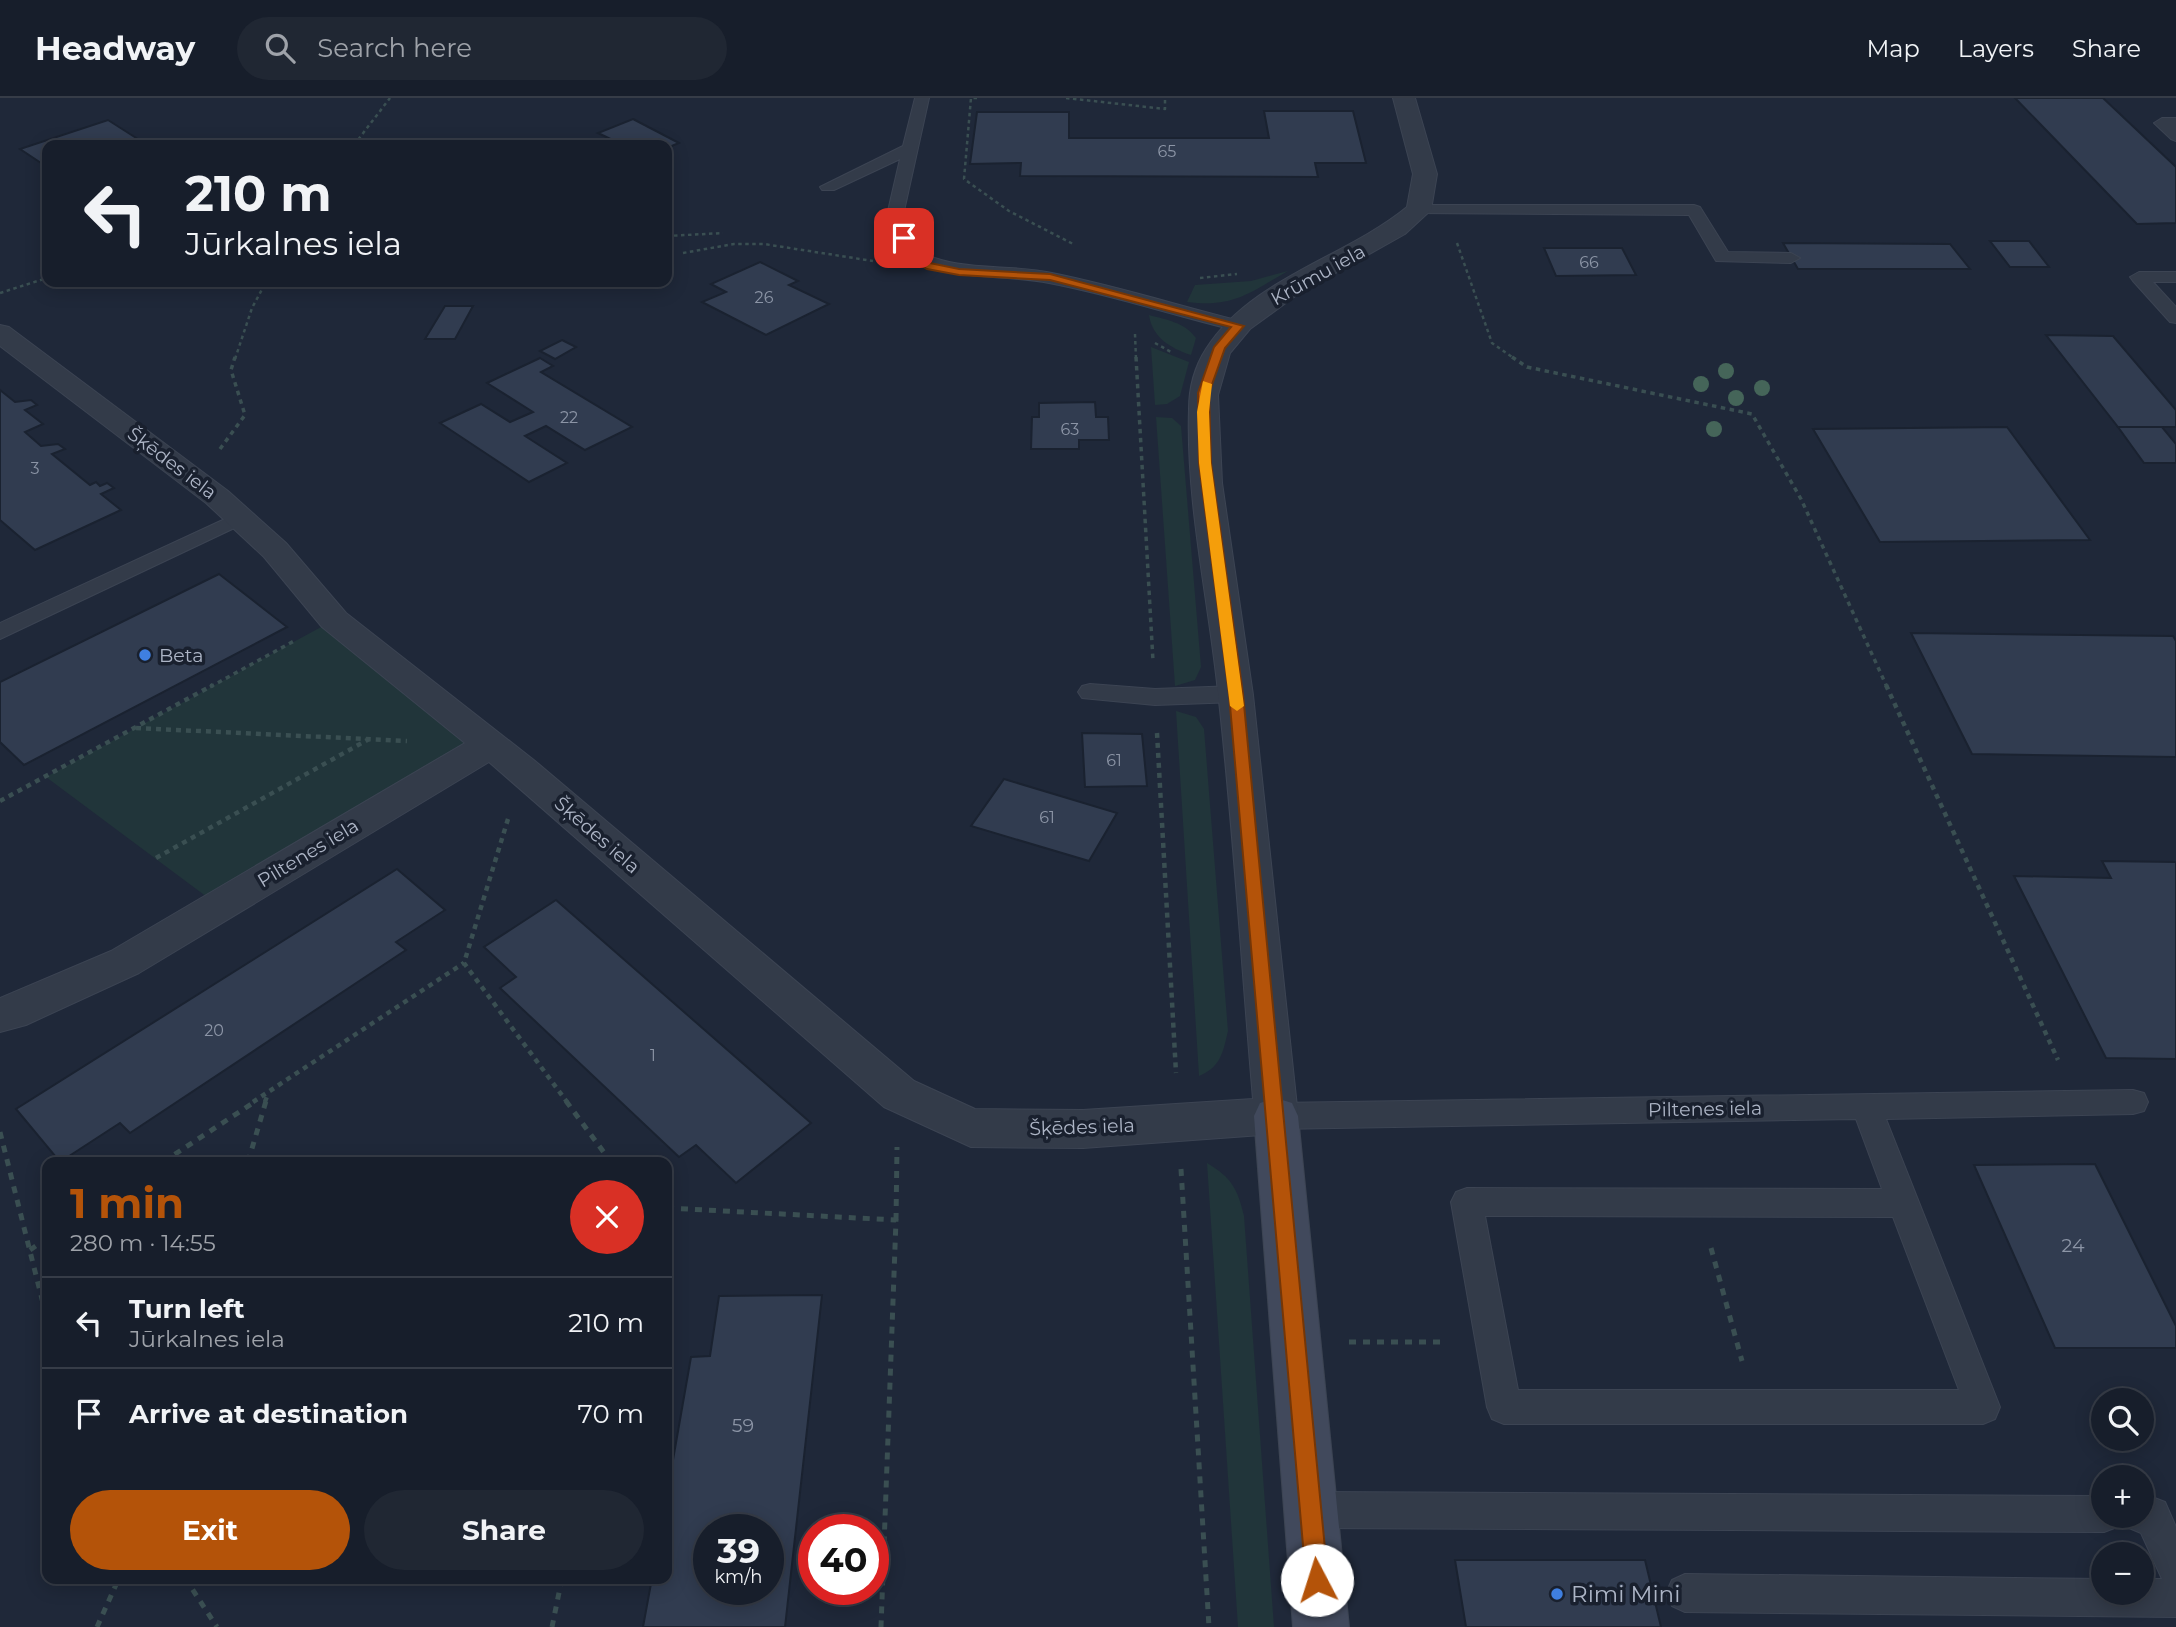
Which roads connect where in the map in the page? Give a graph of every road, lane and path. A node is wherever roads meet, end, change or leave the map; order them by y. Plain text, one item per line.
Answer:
1 (390, 98) edge
2 (922, 98) edge
3 (977, 98) edge
4 (1066, 98) edge
5 (1165, 98) edge
6 (1404, 98) edge
7 (2176, 123) edge
8 (2176, 136) edge
9 (359, 140) edge
10 (911, 148) junction
11 (828, 187) dead end
12 (1433, 210) junction
13 (723, 233) dead end
14 (672, 236) edge
15 (1083, 249) dead end
16 (683, 253) dead end
17 (1791, 258) dead end
18 (927, 265) junction
19 (2176, 277) edge
20 (42, 280) edge
21 (262, 287) edge
22 (0, 293) edge
23 (2176, 318) edge
24 (1238, 326) junction
25 (0, 332) edge
26 (1135, 333) dead end
27 (1177, 356) dead end
28 (196, 482) junction
29 (240, 519) junction
30 (334, 620) junction
31 (0, 632) edge
32 (1090, 692) dead end
33 (1236, 694) junction
34 (135, 728) junction
35 (369, 739) junction
36 (410, 741) dead end
37 (490, 745) junction
38 (522, 770) junction
39 (0, 801) edge
40 (156, 858) dead end
41 (125, 962) junction
42 (464, 963) junction
43 (0, 1015) edge
44 (0, 1040) edge
45 (268, 1093) junction
46 (899, 1094) junction
47 (2077, 1102) junction
48 (2133, 1102) dead end
49 (1866, 1107) junction
50 (1276, 1116) junction
51 (0, 1132) edge
52 (171, 1157) edge
53 (249, 1157) edge
54 (607, 1157) edge
55 (1699, 1203) junction
56 (1904, 1203) junction
57 (672, 1208) edge
58 (895, 1220) junction
59 (42, 1242) edge
60 (30, 1250) junction
61 (42, 1299) edge
62 (1338, 1342) dead end
63 (1492, 1342) junction
64 (1754, 1407) junction
65 (1311, 1510) junction
66 (2091, 1514) edge
67 (2154, 1520) edge
68 (2176, 1569) edge
69 (116, 1584) edge
70 (189, 1584) edge
71 (561, 1584) edge
72 (1685, 1593) dead end
73 (2176, 1598) edge
74 (97, 1627) edge
75 (217, 1627) edge
76 (552, 1627) edge
77 (881, 1627) edge
78 (1321, 1627) edge

1 - 9 path
2 - 10 lane
3 - 15 path
4 - 5 path
6 - 12 street
7 - 8 lane
10 - 11 lane
10 - 18 lane
12 - 17 lane
12 - 24 street, Krūmu iela
12 - 47 path
13 - 14 path
16 - 18 path
18 - 24 lane
19 - 23 lane
20 - 22 path
21 - 28 path
24 - 33 street, Krūmu iela
25 - 28 street, Šķēdes iela
26 - 27 path
28 - 29 street, Šķēdes iela
29 - 30 street, Šķēdes iela
29 - 31 lane
30 - 34 path
30 - 37 street, Šķēdes iela
32 - 33 lane
33 - 50 street, Krūmu iela
34 - 35 path
34 - 39 path
35 - 36 path
35 - 40 path
37 - 38 street, Šķēdes iela
37 - 41 street, Piltenes iela
38 - 42 path
38 - 46 street, Šķēdes iela
41 - 43 street, Piltenes iela
41 - 44 street, Piltenes iela
42 - 45 path
42 - 54 path
45 - 52 path
45 - 53 path
46 - 50 street, Šķēdes iela
46 - 58 path
47 - 48 lane, Piltenes iela
47 - 49 lane, Piltenes iela
49 - 50 lane, Piltenes iela
49 - 56 lane
50 - 65 street, Krūmu iela
51 - 60 path
55 - 56 lane
55 - 63 lane
55 - 64 path
56 - 64 lane
57 - 58 path
58 - 77 path
59 - 60 path
60 - 61 path
62 - 63 path
63 - 64 lane
65 - 66 lane
65 - 78 street, Krūmu iela
67 - 68 lane
69 - 74 path
70 - 75 path
71 - 76 path
72 - 73 lane

